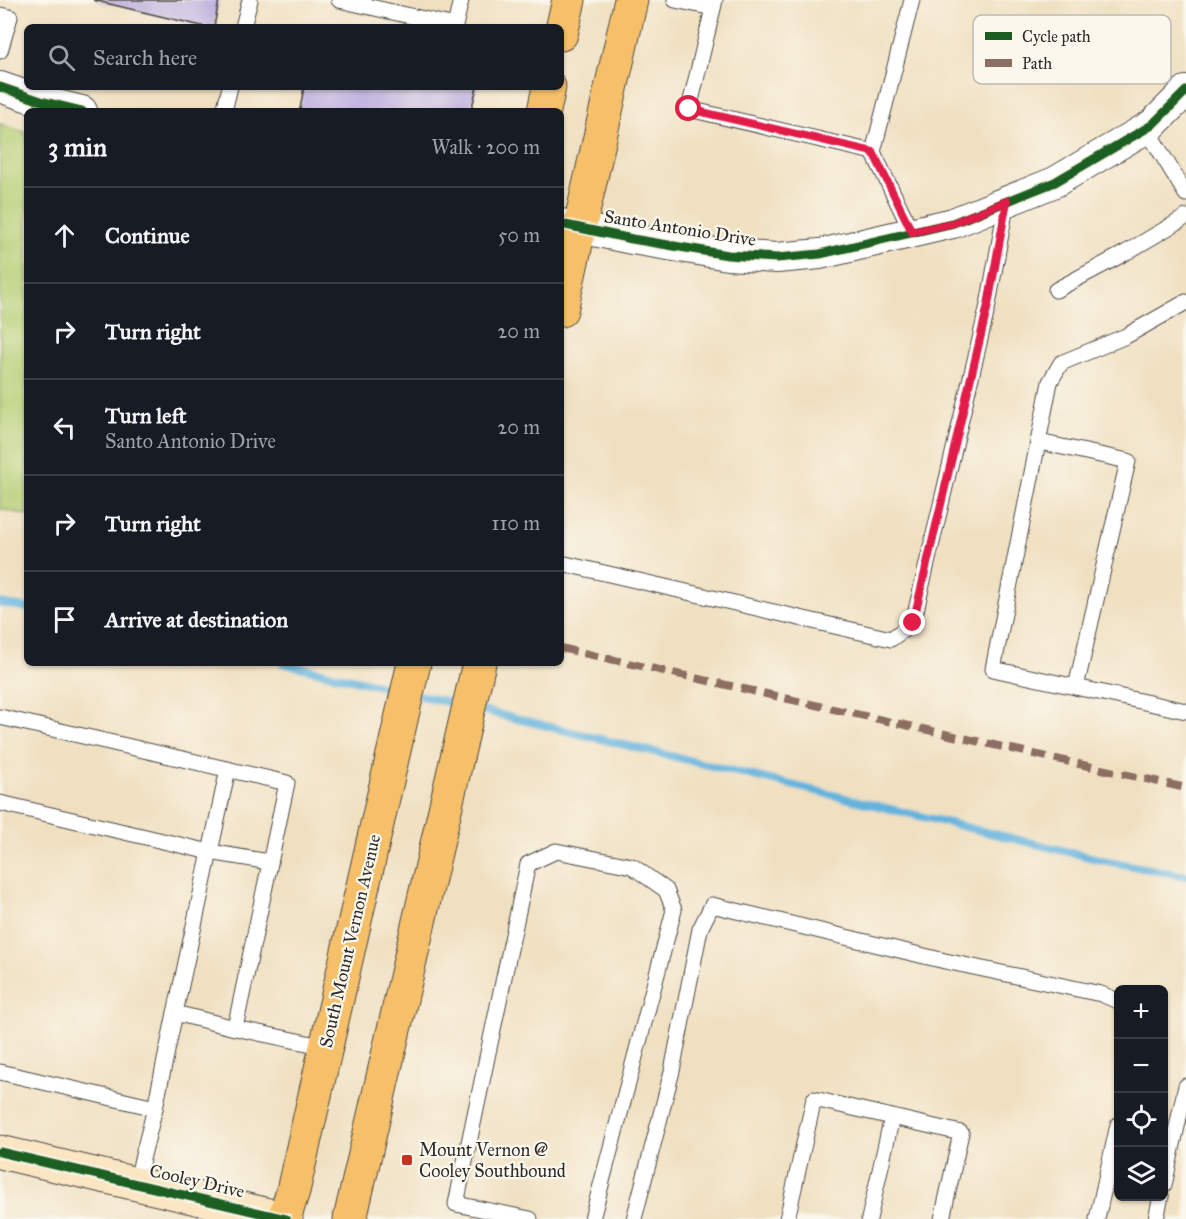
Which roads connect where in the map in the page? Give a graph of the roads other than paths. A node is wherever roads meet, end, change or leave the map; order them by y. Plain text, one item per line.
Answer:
1 (250, 0) edge
2 (339, 0) edge
3 (461, 0) edge
4 (569, 0) edge
5 (631, 0) edge
6 (675, 0) edge
7 (912, 0) edge
8 (714, 4) edge
9 (0, 15) edge
10 (244, 24) edge
11 (446, 24) edge
12 (455, 24) edge
13 (563, 24) edge
14 (0, 51) edge
15 (0, 87) edge
16 (229, 90) edge
17 (548, 90) edge
18 (1186, 91) edge
19 (70, 108) edge
20 (226, 108) edge
21 (545, 108) edge
22 (1146, 128) junction
23 (873, 152) junction
24 (1186, 194) edge
25 (1007, 201) junction
26 (1186, 217) edge
27 (570, 226) edge
28 (912, 232) junction
29 (564, 282) edge
30 (1056, 290) dead end
31 (1186, 302) edge
32 (1038, 442) junction
33 (564, 564) edge
34 (413, 666) edge
35 (478, 666) edge
36 (1076, 687) junction
37 (1186, 711) edge
38 (0, 717) edge
39 (228, 769) junction
40 (0, 803) edge
41 (210, 852) junction
42 (269, 862) junction
43 (1114, 999) edge
44 (176, 1013) junction
45 (235, 1028) junction
46 (326, 1047) junction
47 (0, 1072) edge
48 (1186, 1086) edge
49 (155, 1108) junction
50 (892, 1117) junction
51 (1114, 1145) edge
52 (0, 1152) edge
53 (1168, 1167) edge
54 (136, 1183) junction
55 (1160, 1201) edge
56 (285, 1219) edge
57 (350, 1219) edge
58 (530, 1219) edge
59 (592, 1219) edge
60 (634, 1219) edge
61 (787, 1219) edge
62 (869, 1219) edge
63 (942, 1219) edge
64 (1096, 1219) edge
65 (1156, 1219) edge

1 - 10 lane
2 - 11 lane
3 - 12 lane
4 - 13 main road
5 - 27 main road
6 - 8 lane
7 - 23 lane
8 - 23 lane
9 - 14 lane
15 - 19 street
16 - 20 lane
17 - 21 main road
18 - 22 street, Santo Antonio Drive
22 - 24 lane
22 - 25 street, Santo Antonio Drive
23 - 28 lane
25 - 28 street, Santo Antonio Drive
25 - 33 lane
26 - 30 lane
27 - 28 street, Santo Antonio Drive
27 - 29 main road
31 - 32 lane
32 - 36 lane
32 - 36 lane
34 - 46 main road, South Mount Vernon Avenue
35 - 57 main road
36 - 37 lane
38 - 39 lane
39 - 41 lane
39 - 42 lane
40 - 41 lane
41 - 42 lane
41 - 44 lane
42 - 45 lane
43 - 60 lane
44 - 45 lane
44 - 49 lane
45 - 46 lane
46 - 56 main road, South Mount Vernon Avenue
47 - 49 lane
48 - 53 lane
49 - 54 lane
50 - 61 lane
50 - 62 lane
50 - 63 lane
51 - 64 lane
52 - 54 street, Cooley Drive
54 - 56 street, Cooley Drive
55 - 65 lane
58 - 59 lane

